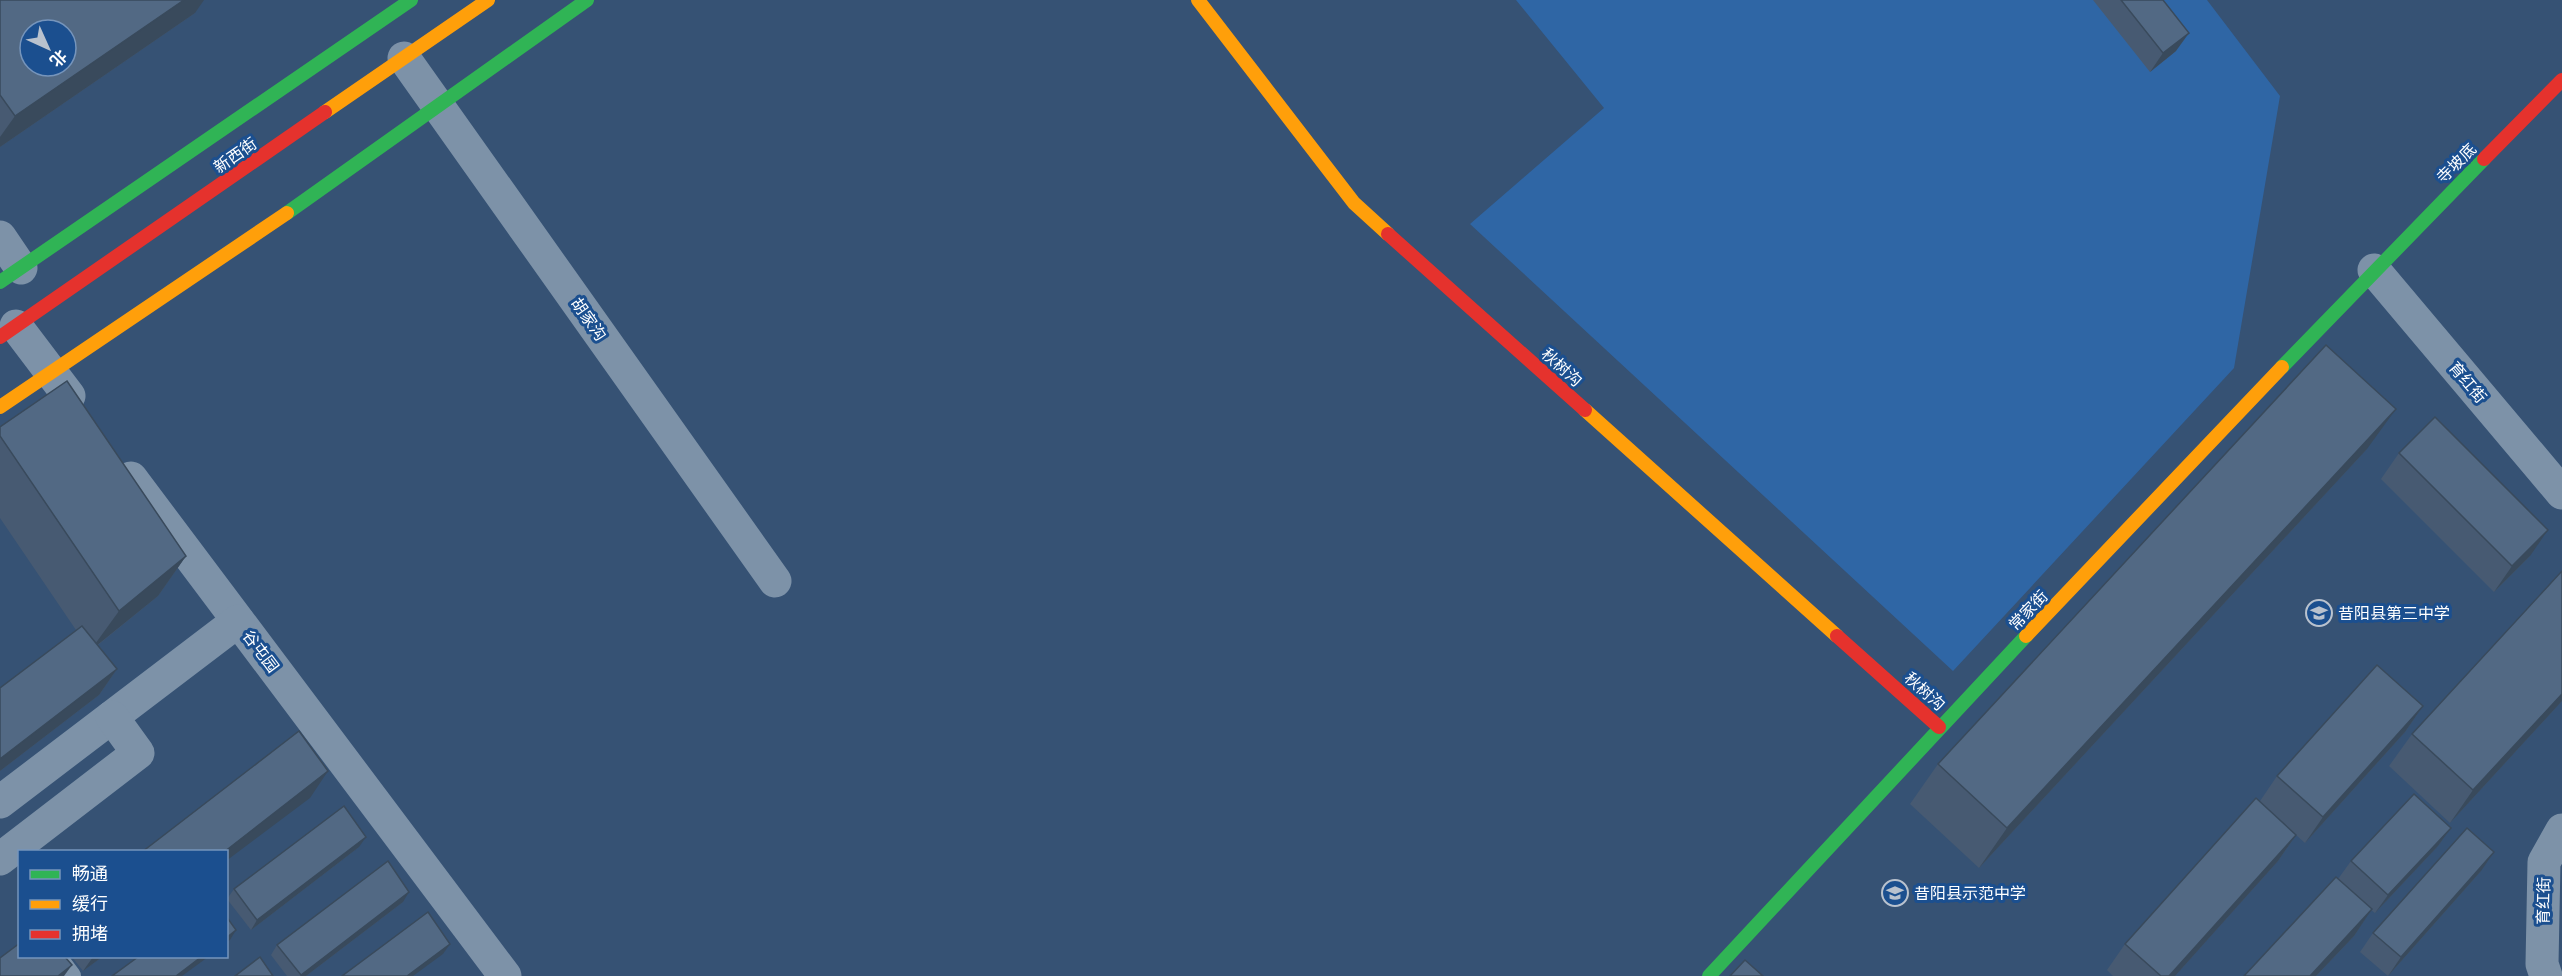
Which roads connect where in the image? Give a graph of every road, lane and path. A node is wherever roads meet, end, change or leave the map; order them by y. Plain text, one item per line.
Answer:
1 (411, 0) edge
2 (488, 0) edge
3 (587, 0) edge
4 (1198, 0) edge
5 (404, 58) junction
6 (2562, 80) edge
7 (438, 105) junction
8 (0, 237) edge
9 (2374, 270) junction
10 (11, 275) edge
11 (8, 331) edge
12 (51, 371) junction
13 (0, 407) edge
14 (87, 419) edge
15 (116, 458) edge
16 (2562, 494) edge
17 (775, 581) dead end
18 (238, 621) junction
19 (112, 717) junction
20 (1940, 727) junction
21 (0, 802) edge
22 (2562, 830) edge
23 (0, 859) edge
24 (56, 958) edge
25 (70, 976) edge
26 (505, 976) edge
27 (1709, 976) edge
28 (2547, 976) edge

1 - 10 street, 新西街
2 - 5 street, 新西街
3 - 7 street
4 - 20 street, 秋树沟
5 - 7 street, 胡家沟
5 - 11 street, 新西街
6 - 9 street, 寺坡底
7 - 12 street
7 - 17 street, 胡家沟
8 - 10 street
9 - 16 street, 育红街
9 - 20 street, 常家街
11 - 12 street
12 - 13 street
12 - 14 street
15 - 18 street, 谷屯园
18 - 19 street
18 - 26 street, 谷屯园
19 - 21 street
19 - 23 street
20 - 27 street, 常家街
22 - 28 street, 育红街
24 - 25 lane

